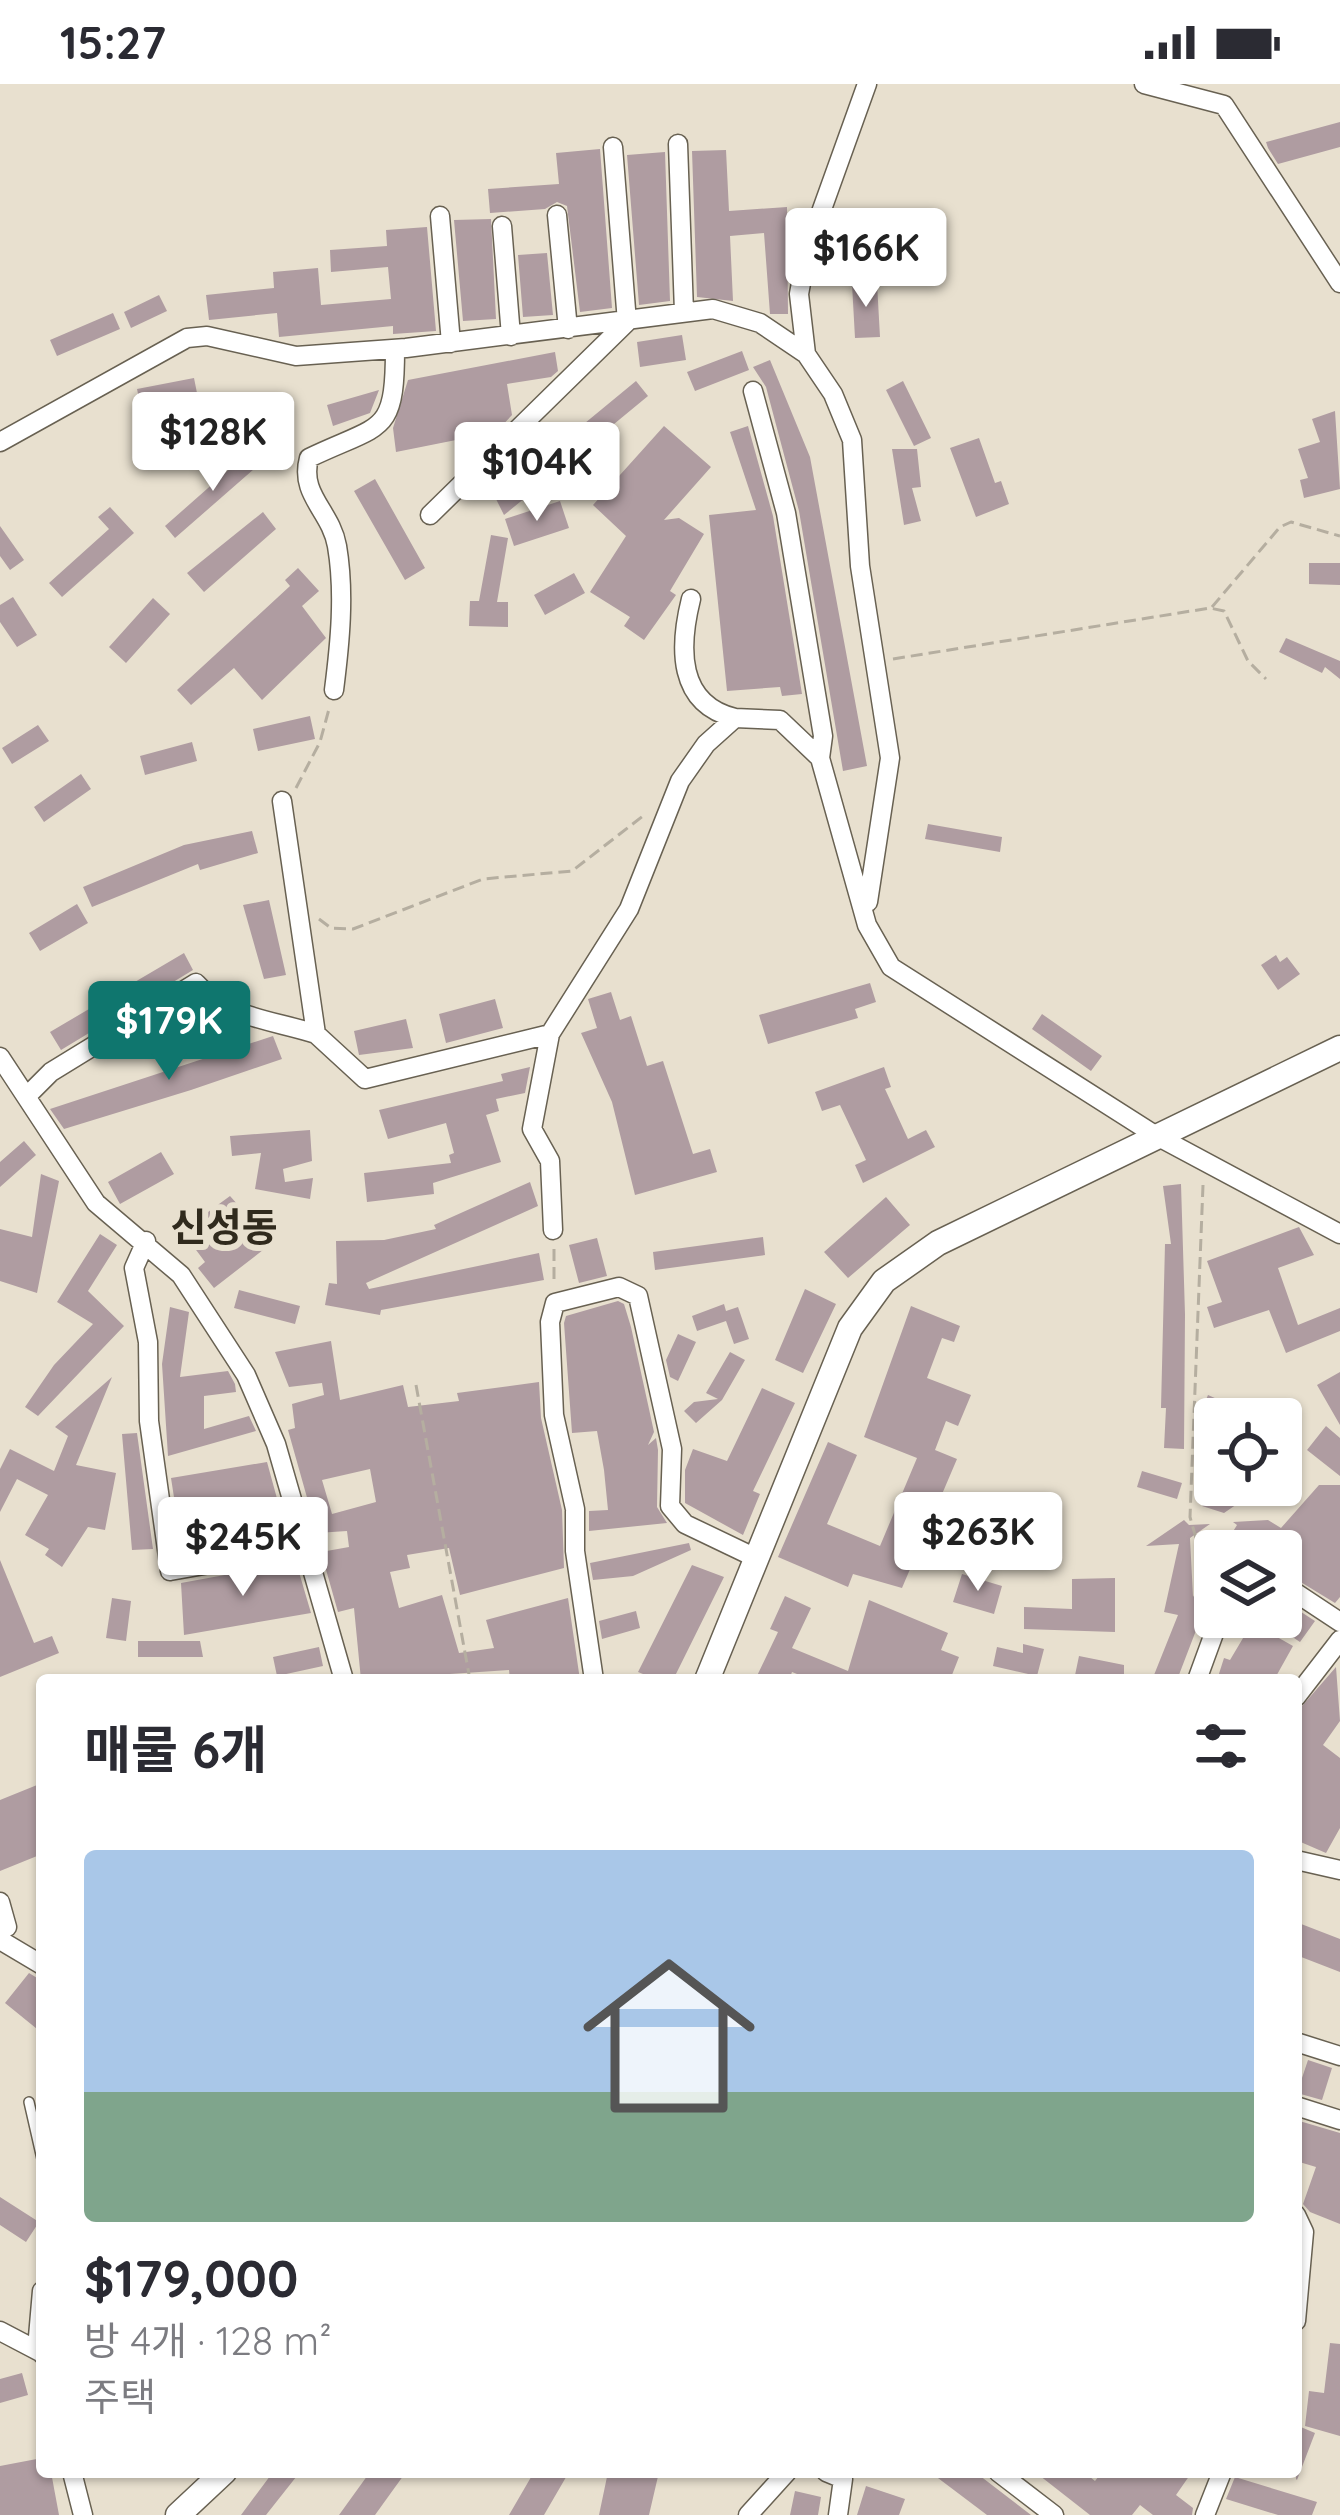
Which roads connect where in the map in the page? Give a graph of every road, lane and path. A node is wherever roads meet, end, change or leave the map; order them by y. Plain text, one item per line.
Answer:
1 (867, 84) edge
2 (1144, 84) edge
3 (1235, 84) edge
4 (1224, 104) junction
5 (678, 144) dead end
6 (613, 146) dead end
7 (557, 215) dead end
8 (440, 216) dead end
9 (502, 226) dead end
10 (1340, 283) edge
11 (684, 312) junction
12 (627, 322) junction
13 (568, 329) junction
14 (511, 336) junction
15 (451, 343) junction
16 (395, 349) junction
17 (806, 354) junction
18 (753, 391) dead end
19 (0, 442) edge
20 (430, 515) dead end
21 (1340, 536) edge
22 (691, 599) dead end
23 (1210, 608) junction
24 (874, 663) junction
25 (1265, 679) dead end
26 (334, 689) joint
27 (735, 718) junction
28 (820, 758) junction
29 (667, 807) junction
30 (285, 810) joint
31 (316, 915) dead end
32 (867, 925) junction
33 (316, 1034) junction
34 (550, 1034) junction
35 (1340, 1048) edge
36 (0, 1057) edge
37 (29, 1094) junction
38 (1155, 1135) junction
39 (1205, 1159) junction
40 (554, 1229) joint
41 (1340, 1234) edge
42 (146, 1241) junction
43 (555, 1303) junction
44 (416, 1385) dead end
45 (1194, 1531) edge
46 (304, 1547) junction
47 (756, 1558) junction
48 (1302, 1597) edge
49 (1340, 1622) edge
50 (1212, 1638) edge
51 (1340, 1640) edge
52 (342, 1674) edge
53 (469, 1674) edge
54 (593, 1674) edge
55 (709, 1674) edge
56 (1199, 1674) edge
57 (1302, 1689) edge
58 (1302, 1861) edge
59 (1340, 1870) edge
60 (0, 1903) edge
61 (0, 1930) edge
62 (0, 1940) edge
63 (36, 1961) edge
64 (1302, 2044) edge
65 (1340, 2056) edge
66 (28, 2102) dead end
67 (1302, 2107) edge
68 (1340, 2120) edge
69 (36, 2134) edge
70 (0, 2331) edge
71 (36, 2351) edge
72 (74, 2478) edge
73 (218, 2478) edge
74 (782, 2478) edge
75 (841, 2478) edge
76 (1006, 2478) edge
77 (1220, 2478) edge
78 (83, 2515) edge
79 (178, 2515) edge
80 (748, 2515) edge
81 (838, 2515) edge
82 (1054, 2515) edge
83 (1205, 2515) edge

1 - 17 street
2 - 4 street
3 - 4 street
4 - 10 street
5 - 11 street
6 - 12 street
7 - 13 street
8 - 15 street
9 - 14 street
11 - 12 street
11 - 17 street
12 - 13 street
12 - 20 street
13 - 14 street
14 - 15 street
15 - 16 street
16 - 19 street
16 - 26 street
17 - 24 street
18 - 28 street
21 - 23 path
22 - 27 street
23 - 24 path
23 - 25 path
24 - 32 street
26 - 30 path
27 - 28 street
27 - 29 street
28 - 32 street
29 - 31 path
29 - 34 street
30 - 33 street
32 - 38 street
33 - 34 street
33 - 37 street
34 - 40 street
35 - 38 street
36 - 37 street
37 - 42 street
38 - 39 street
38 - 47 street
39 - 41 street
39 - 45 path
40 - 43 path
42 - 46 street
42 - 46 street
43 - 47 street
43 - 54 street
44 - 53 path
46 - 52 street
47 - 55 street
48 - 49 street
50 - 56 street
51 - 57 street
58 - 59 street
60 - 61 street
62 - 63 street
64 - 65 street
66 - 69 lane
67 - 68 street
70 - 71 street
72 - 78 street
73 - 79 street
74 - 80 street
75 - 81 street
76 - 82 street
77 - 83 street

